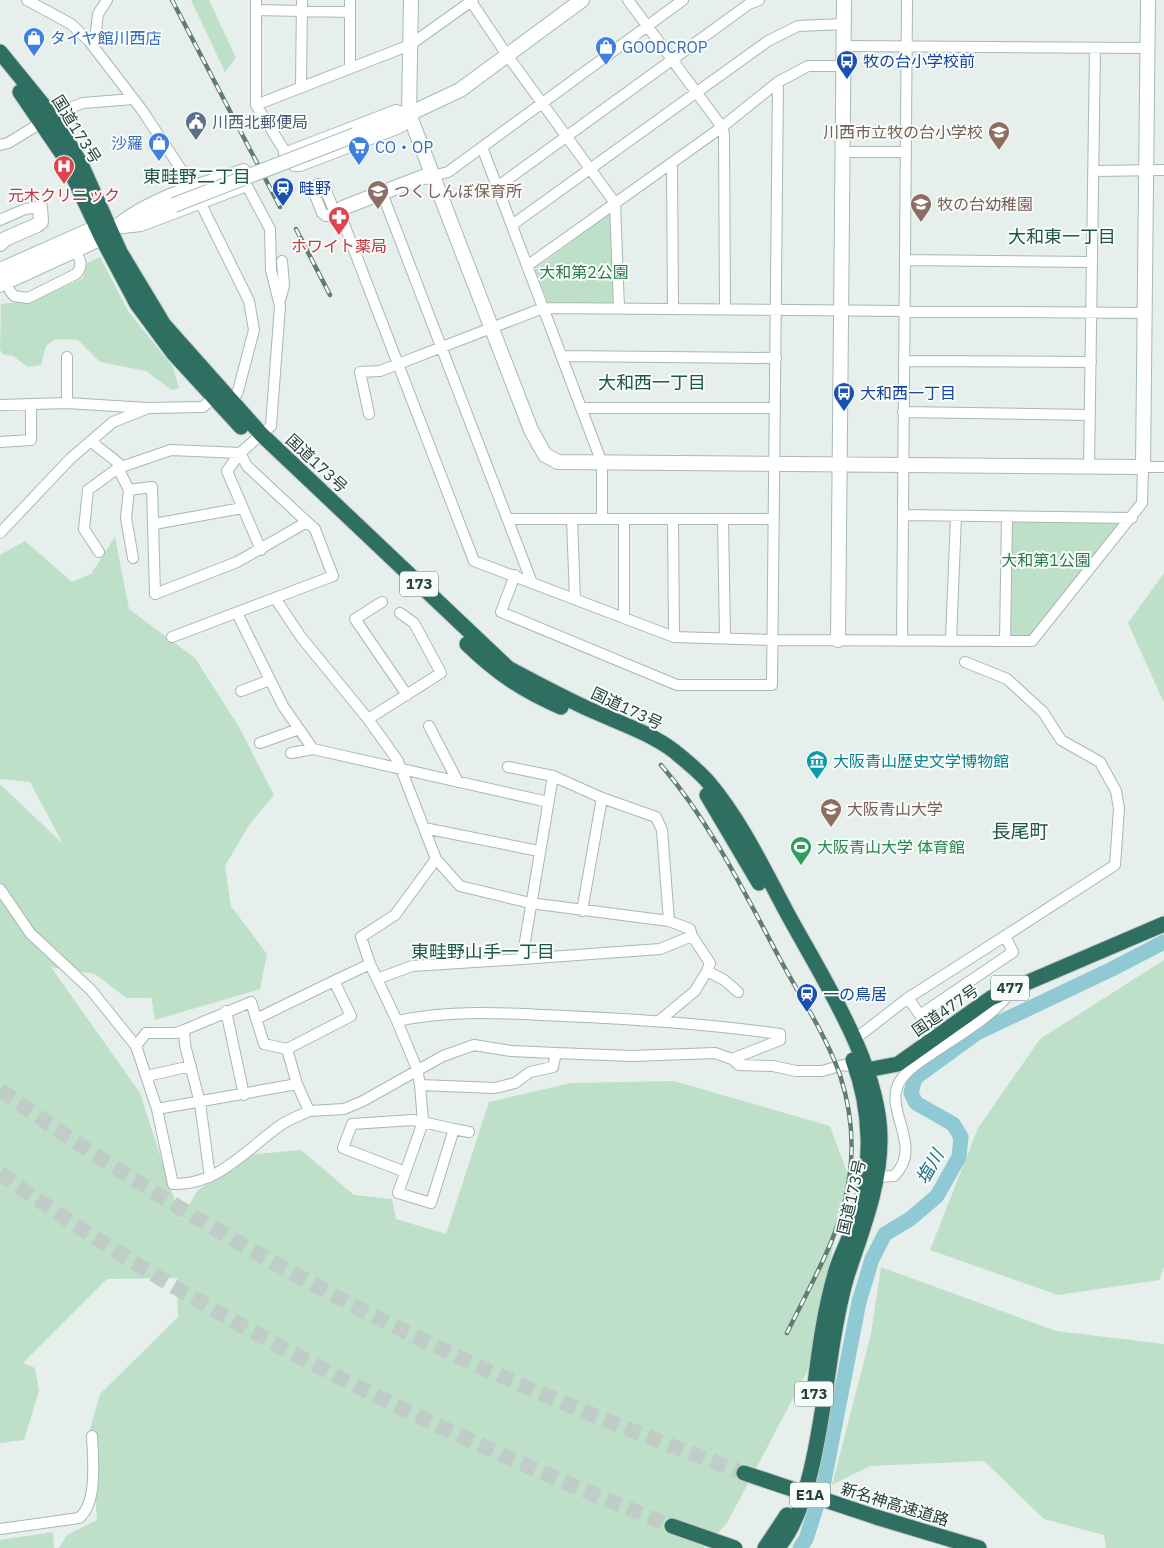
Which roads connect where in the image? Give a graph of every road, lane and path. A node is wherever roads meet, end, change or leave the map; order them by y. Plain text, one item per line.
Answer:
1 (27, 0) edge
2 (107, 0) edge
3 (302, 0) edge
4 (350, 0) edge
5 (411, 0) edge
6 (582, 0) edge
7 (628, 0) edge
8 (683, 0) edge
9 (759, 0) edge
10 (844, 0) edge
11 (907, 0) edge
12 (1148, 0) edge
13 (471, 1) edge
14 (256, 5) edge
15 (302, 11) junction
16 (350, 12) junction
17 (844, 24) junction
18 (647, 26) junction
19 (410, 45) junction
20 (844, 46) junction
21 (906, 46) junction
22 (94, 48) junction
23 (1095, 48) junction
24 (1147, 48) junction
25 (0, 52) edge
26 (507, 55) junction
27 (670, 60) junction
28 (843, 66) junction
29 (350, 67) junction
30 (0, 68) edge
31 (778, 82) junction
32 (301, 86) junction
33 (696, 93) junction
34 (133, 99) junction
35 (541, 102) junction
36 (256, 105) junction
37 (409, 114) junction
38 (48, 120) junction
39 (722, 127) junction
40 (566, 136) junction
41 (0, 145) edge
42 (482, 147) junction
43 (843, 152) junction
44 (906, 152) junction
45 (284, 153) junction
46 (672, 163) junction
47 (592, 170) junction
48 (1093, 170) junction
49 (1147, 170) junction
50 (1164, 170) edge
51 (432, 176) junction
52 (192, 186) junction
53 (247, 186) junction
54 (497, 187) junction
55 (382, 193) junction
56 (615, 203) junction
57 (200, 204) junction
58 (40, 207) joint
59 (332, 212) joint
60 (0, 220) edge
61 (512, 226) junction
62 (103, 232) junction
63 (0, 244) edge
64 (76, 250) junction
65 (905, 260) junction
66 (282, 261) dead end
67 (1092, 262) junction
68 (527, 266) junction
69 (1, 267) edge
70 (5, 288) edge
71 (279, 301) junction
72 (543, 308) junction
73 (619, 308) junction
74 (674, 309) junction
75 (725, 309) junction
76 (776, 310) junction
77 (841, 310) junction
78 (904, 311) junction
79 (1091, 312) junction
80 (1144, 313) junction
81 (490, 327) junction
82 (440, 346) junction
83 (561, 356) junction
84 (67, 357) dead end
85 (776, 358) junction
86 (904, 361) junction
87 (1091, 362) junction
88 (396, 364) junction
89 (216, 395) junction
90 (232, 402) junction
91 (67, 403) junction
92 (30, 404) junction
93 (0, 405) edge
94 (147, 408) junction
95 (581, 408) junction
96 (775, 408) junction
97 (903, 412) junction
98 (369, 414) dead end
99 (1090, 415) junction
100 (257, 437) junction
101 (91, 441) junction
102 (0, 442) edge
103 (240, 453) junction
104 (602, 462) junction
105 (775, 463) junction
106 (840, 464) junction
107 (903, 464) junction
108 (1089, 466) junction
109 (120, 467) junction
110 (1143, 467) junction
111 (1164, 467) edge
112 (128, 490) junction
113 (242, 508) junction
114 (903, 516) junction
115 (956, 516) junction
116 (1007, 517) junction
117 (508, 518) junction
118 (1132, 518) junction
119 (572, 519) junction
120 (602, 519) junction
121 (624, 519) junction
122 (673, 519) junction
123 (723, 519) junction
124 (774, 519) junction
125 (307, 522) junction
126 (154, 524) junction
127 (0, 533) edge
128 (261, 550) junction
129 (99, 552) dead end
130 (134, 558) dead end
131 (515, 575) junction
132 (532, 583) junction
133 (275, 598) junction
134 (575, 599) junction
135 (382, 602) dead end
136 (237, 613) junction
137 (400, 613) dead end
138 (624, 618) junction
139 (172, 637) dead end
140 (674, 637) junction
141 (725, 638) junction
142 (773, 640) junction
143 (838, 640) junction
144 (902, 640) junction
145 (951, 640) junction
146 (1005, 641) junction
147 (965, 662) dead end
148 (270, 680) junction
149 (241, 691) dead end
150 (407, 695) junction
151 (368, 720) junction
152 (429, 726) dead end
153 (299, 728) junction
154 (260, 743) dead end
155 (313, 749) junction
156 (291, 753) dead end
157 (508, 767) dead end
158 (402, 770) junction
159 (553, 776) junction
160 (458, 782) junction
161 (602, 798) junction
162 (548, 802) junction
163 (424, 828) junction
164 (539, 851) junction
165 (436, 859) junction
166 (0, 889) edge
167 (530, 903) junction
168 (582, 911) junction
169 (669, 921) junction
170 (1164, 924) edge
171 (692, 936) junction
172 (1005, 936) junction
173 (522, 959) junction
174 (370, 964) junction
175 (708, 971) junction
176 (377, 979) junction
177 (334, 981) junction
178 (1016, 985) junction
179 (738, 992) dead end
180 (908, 998) junction
181 (226, 1011) junction
182 (920, 1015) junction
183 (256, 1019) junction
184 (660, 1020) junction
185 (397, 1022) junction
186 (184, 1030) junction
187 (854, 1039) junction
188 (935, 1039) junction
189 (136, 1046) junction
190 (287, 1049) junction
191 (556, 1053) junction
192 (732, 1059) junction
193 (191, 1066) junction
194 (417, 1069) junction
195 (861, 1069) junction
196 (147, 1076) junction
197 (297, 1084) junction
198 (420, 1085) junction
199 (244, 1095) junction
200 (200, 1103) junction
201 (157, 1109) junction
202 (309, 1111) junction
203 (423, 1122) junction
204 (454, 1129) junction
205 (469, 1132) dead end
206 (405, 1172) junction
207 (877, 1177) junction
208 (210, 1178) junction
209 (92, 1436) dead end
210 (744, 1473) tunnel mouth
211 (672, 1526) tunnel mouth
212 (0, 1529) edge
213 (735, 1548) edge
214 (765, 1548) edge
215 (777, 1548) edge
216 (979, 1548) edge

1 - 22 street
2 - 22 street
3 - 15 street
4 - 16 street
5 - 19 street
6 - 26 street
7 - 18 street
8 - 18 street
9 - 27 street
10 - 17 street
11 - 21 street
12 - 24 street
13 - 19 street
13 - 26 street
14 - 15 street
14 - 36 street
15 - 16 street
15 - 32 street
16 - 29 street
17 - 20 street
17 - 33 street
18 - 27 street
18 - 35 street
19 - 29 street
19 - 37 street
20 - 21 street
20 - 28 street
21 - 23 street
21 - 44 street
22 - 34 street
23 - 24 street
23 - 48 street
24 - 49 street
25 - 38 highway, 国道173号 / 173
26 - 35 street
26 - 37 street
27 - 33 street
27 - 40 street
28 - 31 street
28 - 43 street
29 - 32 street
30 - 38 highway, 国道173号 / 173
31 - 39 street
31 - 76 street
32 - 36 street
33 - 39 street
33 - 47 street
34 - 38 street
34 - 52 street
35 - 40 street
35 - 42 street
36 - 45 street
37 - 45 street
37 - 45 street
37 - 51 street
37 - 62 street, bridge
38 - 41 street
38 - 62 highway, 国道173号 / 173
39 - 46 street
39 - 75 street
40 - 47 street
40 - 54 street
42 - 51 street
42 - 54 street
43 - 44 street
43 - 77 street
44 - 65 street
46 - 56 street
46 - 74 street
47 - 56 street
47 - 61 street
48 - 49 street
48 - 67 street
49 - 50 street
49 - 80 street
51 - 55 street
51 - 81 street
52 - 53 street
52 - 57 street
52 - 62 street
53 - 57 street
53 - 71 street
54 - 61 street
55 - 59 street
55 - 82 street
56 - 68 street
56 - 73 street
57 - 62 street
57 - 90 street
58 - 60 street
58 - 63 street
59 - 88 street
61 - 68 street
62 - 64 street
62 - 69 street
62 - 89 highway, 国道173号 / 173
64 - 70 street
64 - 70 street
65 - 67 street
65 - 78 street
66 - 71 street
67 - 79 street
68 - 72 street
71 - 100 street
72 - 73 street
72 - 81 street
72 - 83 street
73 - 74 street
74 - 75 street
75 - 76 street
76 - 77 street
76 - 85 street
77 - 78 street
77 - 106 street
78 - 79 street
78 - 86 street
79 - 80 street
79 - 87 street
80 - 110 street
81 - 82 street
81 - 104 street
82 - 88 street
82 - 117 street
83 - 85 street
83 - 95 street
84 - 91 street
85 - 96 street
86 - 87 street
86 - 97 street
87 - 99 street
88 - 98 street
88 - 131 street
89 - 90 highway, 国道173号 / 173
89 - 94 street
89 - 100 highway, 国道173号 / 173
90 - 100 highway, 国道173号 / 173
91 - 92 street
91 - 94 street
92 - 93 street
92 - 102 street
94 - 101 street
95 - 96 street
95 - 104 street
96 - 105 street
97 - 99 street
97 - 107 street
99 - 108 street
100 - 103 street
100 - 187 highway, 国道173号 / 173
100 - 195 highway, 国道173号 / 173
101 - 109 street
101 - 127 street
103 - 109 street
103 - 113 street
103 - 125 street
104 - 105 street
104 - 120 street
105 - 106 street
105 - 124 street
106 - 107 street
106 - 143 street
107 - 108 street
107 - 114 street
108 - 110 street
109 - 112 street
109 - 129 street
110 - 111 street
110 - 118 street
112 - 126 street
112 - 130 street
113 - 126 street
113 - 128 street
114 - 115 street
114 - 144 street
115 - 116 street
115 - 145 street
116 - 118 street
116 - 146 street
117 - 119 street
117 - 132 street
118 - 146 street
119 - 120 street
119 - 134 street
120 - 121 street
121 - 122 street
121 - 138 street
122 - 123 street
122 - 140 street
123 - 124 street
123 - 141 street
124 - 142 street
125 - 128 street
125 - 133 street
126 - 128 street
131 - 132 street
131 - 142 street
132 - 134 street
133 - 136 street
133 - 151 street
134 - 138 street
135 - 150 street
136 - 139 street
136 - 148 street
137 - 150 street
138 - 140 street
140 - 141 street
141 - 142 street
142 - 143 street
143 - 144 street
144 - 145 street
145 - 146 street
147 - 172 street
148 - 149 street
148 - 153 street
150 - 151 street
151 - 158 street
152 - 160 street
153 - 154 street
153 - 155 street
155 - 156 street
155 - 158 street
157 - 159 street
158 - 160 street
158 - 163 street
159 - 161 street
159 - 162 street
160 - 162 street
161 - 168 street
161 - 169 street
162 - 164 street
163 - 164 street
163 - 165 street
164 - 167 street
165 - 167 street
165 - 174 street
166 - 189 street
167 - 168 street
167 - 173 street
168 - 169 street
169 - 171 street
170 - 178 highway, 国道477号 / 477
171 - 173 street
171 - 175 street
172 - 180 street
172 - 182 street
173 - 176 street
174 - 176 street
174 - 177 street
175 - 179 street
175 - 184 street
176 - 185 street
177 - 183 street
177 - 190 street
178 - 188 highway, 国道477号 / 477
178 - 207 street
180 - 182 street
180 - 187 street
181 - 183 street
181 - 186 street
181 - 199 street
182 - 188 street
183 - 190 street
184 - 185 street
184 - 192 street
185 - 194 street
186 - 189 street
186 - 193 street
187 - 195 highway, 国道173号 / 173
188 - 195 highway, 国道477号 / 477
189 - 196 street
190 - 197 street
191 - 192 street
191 - 194 street
191 - 198 street
192 - 195 street
193 - 196 street
193 - 200 street
194 - 198 street
194 - 202 street
195 - 207 highway, 国道173号 / 173
195 - 214 highway, 国道173号 / 173
196 - 201 street
197 - 199 street
197 - 202 street
198 - 203 street
199 - 200 street
200 - 201 street
200 - 208 street
201 - 208 street
202 - 208 street
203 - 204 street
203 - 206 street
203 - 206 street
204 - 205 street
204 - 206 street
207 - 215 highway, 国道173号 / 173
209 - 212 street
210 - 216 highway, 新名神高速道路 / E1A, bridge
211 - 213 highway, bridge

